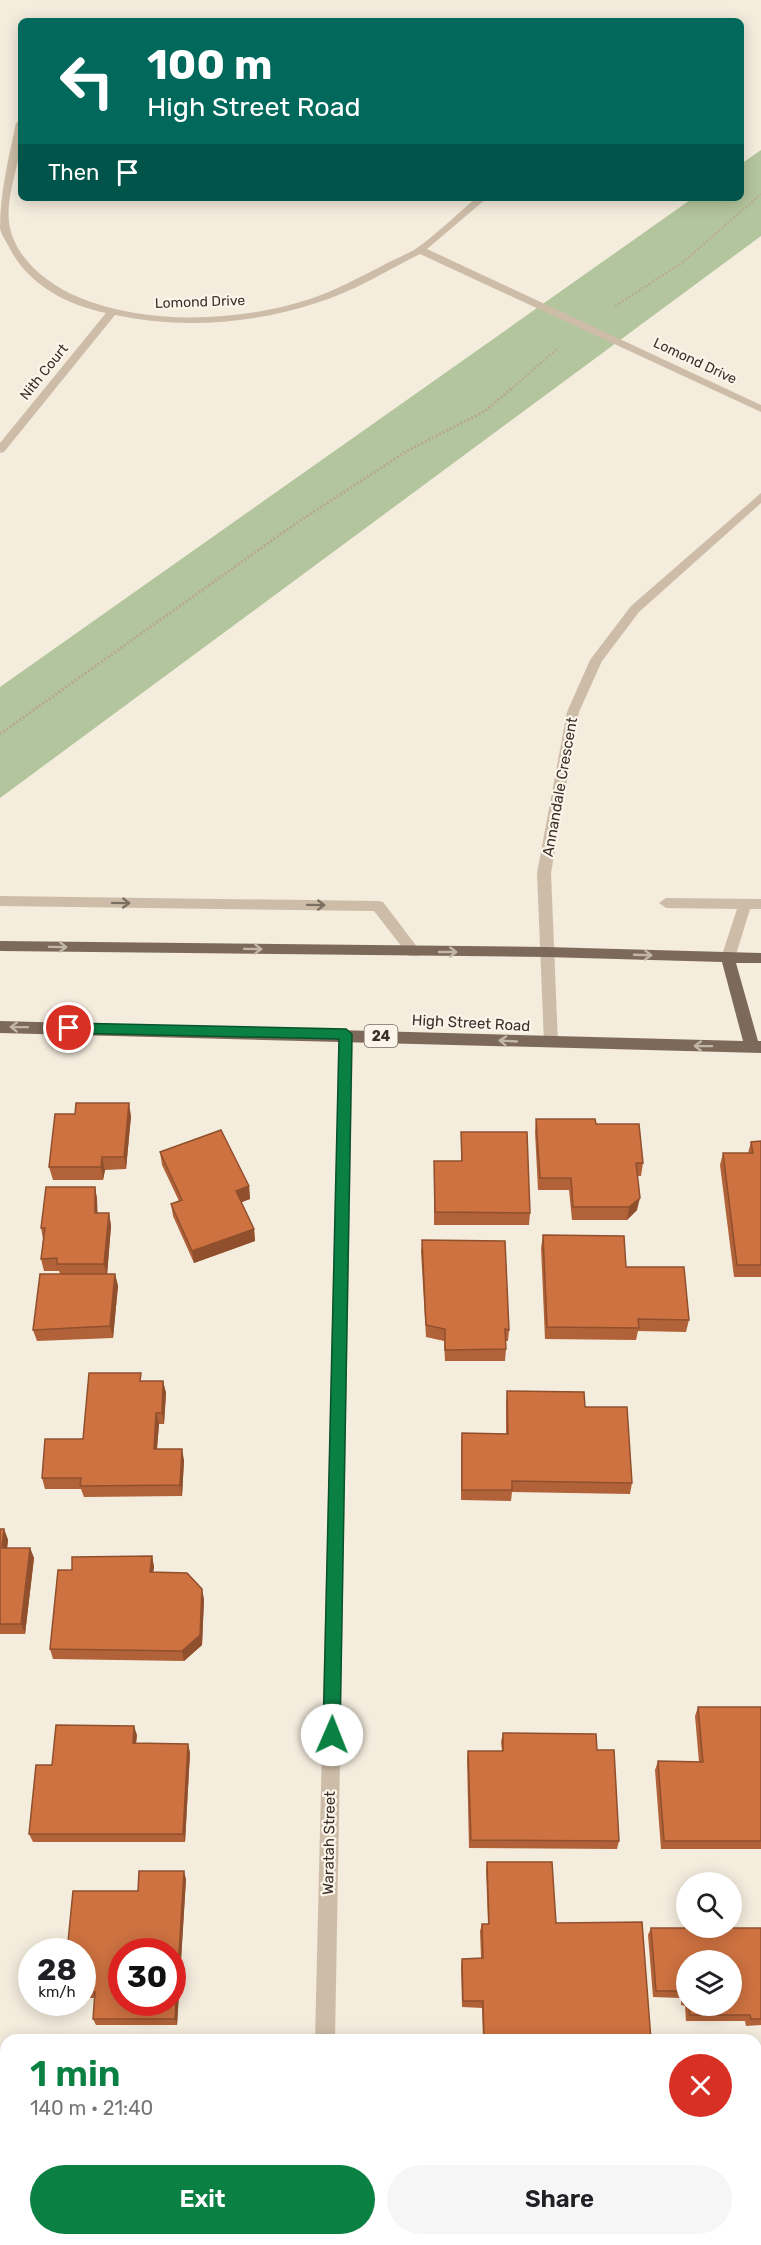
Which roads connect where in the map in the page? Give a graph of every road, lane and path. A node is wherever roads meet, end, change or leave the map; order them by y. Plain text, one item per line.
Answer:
1 (18, 136) edge
2 (761, 194) edge
3 (478, 201) edge
4 (420, 250) junction
5 (111, 314) junction
6 (583, 326) junction
7 (761, 409) edge
8 (0, 450) edge
9 (761, 497) edge
10 (0, 734) edge
11 (0, 901) edge
12 (666, 903) dead end
13 (745, 904) junction
14 (761, 904) edge
15 (0, 946) edge
16 (414, 952) junction
17 (546, 952) junction
18 (729, 958) junction
19 (761, 958) edge
20 (0, 1027) edge
21 (346, 1034) junction
22 (551, 1043) junction
23 (757, 1047) edge
24 (325, 2034) edge

1 - 5 street, Lomond Drive
2 - 6 path
3 - 4 street, Lomond Drive
4 - 5 street, Lomond Drive
4 - 6 street, Lomond Drive
5 - 8 street, Nith Court
6 - 7 street, Lomond Drive
6 - 10 path
9 - 17 street, Annandale Crescent
11 -> 16 street
12 - 13 street
13 - 14 street
13 - 18 street
15 -> 16 main road
16 -> 17 main road
17 -> 18 main road
17 - 22 street, Annandale Crescent
18 - 19 main road
18 - 23 main road
21 -> 20 main road, High Street Road / 24
22 -> 21 main road, High Street Road / 24
21 - 24 street, Waratah Street
23 -> 22 main road, High Street Road / 24

